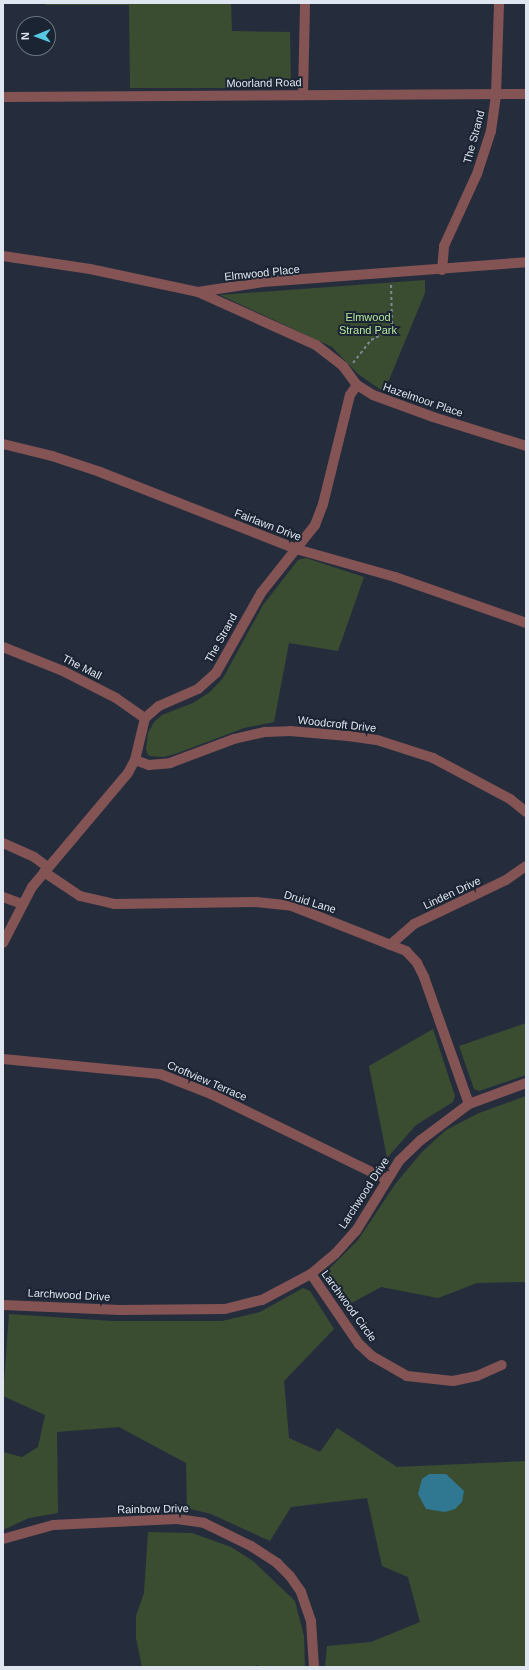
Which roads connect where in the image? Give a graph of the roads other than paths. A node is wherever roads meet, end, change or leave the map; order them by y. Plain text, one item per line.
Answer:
1 (305, 3) edge
2 (499, 3) edge
3 (303, 94) junction
4 (496, 94) junction
5 (526, 94) edge
6 (3, 97) edge
7 (3, 256) edge
8 (526, 262) edge
9 (442, 270) junction
10 (198, 292) junction
11 (357, 385) junction
12 (3, 444) edge
13 (526, 446) edge
14 (296, 549) junction
15 (526, 623) edge
16 (3, 647) edge
17 (145, 718) junction
18 (135, 760) junction
19 (526, 812) edge
20 (3, 843) edge
21 (526, 866) edge
22 (46, 869) junction
23 (3, 897) edge
24 (22, 904) junction
25 (3, 943) edge
26 (390, 945) junction
27 (3, 1059) edge
28 (526, 1083) edge
29 (469, 1104) junction
30 (386, 1179) junction
31 (311, 1274) junction
32 (3, 1305) edge
33 (502, 1365) dead end
34 (3, 1540) edge
35 (314, 1667) edge

1 - 3 street
2 - 4 street, The Strand
3 - 4 street, Moorland Road
3 - 6 street, Moorland Road
4 - 5 street, Moorland Road
4 - 9 street, The Strand
7 - 10 street, Elmwood Place
8 - 9 street, Elmwood Place
9 - 10 street, Elmwood Place
10 - 11 street, Hazelmoor Place
11 - 13 street, Hazelmoor Place
11 - 14 street, The Strand
12 - 14 street, Fairlawn Drive
14 - 15 street, Fairlawn Drive
14 - 17 street, The Strand
16 - 17 street, The Mall
17 - 18 street
18 - 19 street, Woodcroft Drive
18 - 22 street
20 - 22 street, Druid Lane
21 - 26 street, Linden Drive
22 - 24 street
22 - 26 street, Druid Lane
23 - 24 street
24 - 25 street
26 - 29 street, Druid Lane
27 - 30 street, Croftview Terrace
28 - 29 street, Larchwood Drive
29 - 30 street, Larchwood Drive
30 - 31 street, Larchwood Drive
31 - 32 street, Larchwood Drive
31 - 33 street, Larchwood Circle
34 - 35 street, Rainbow Drive

